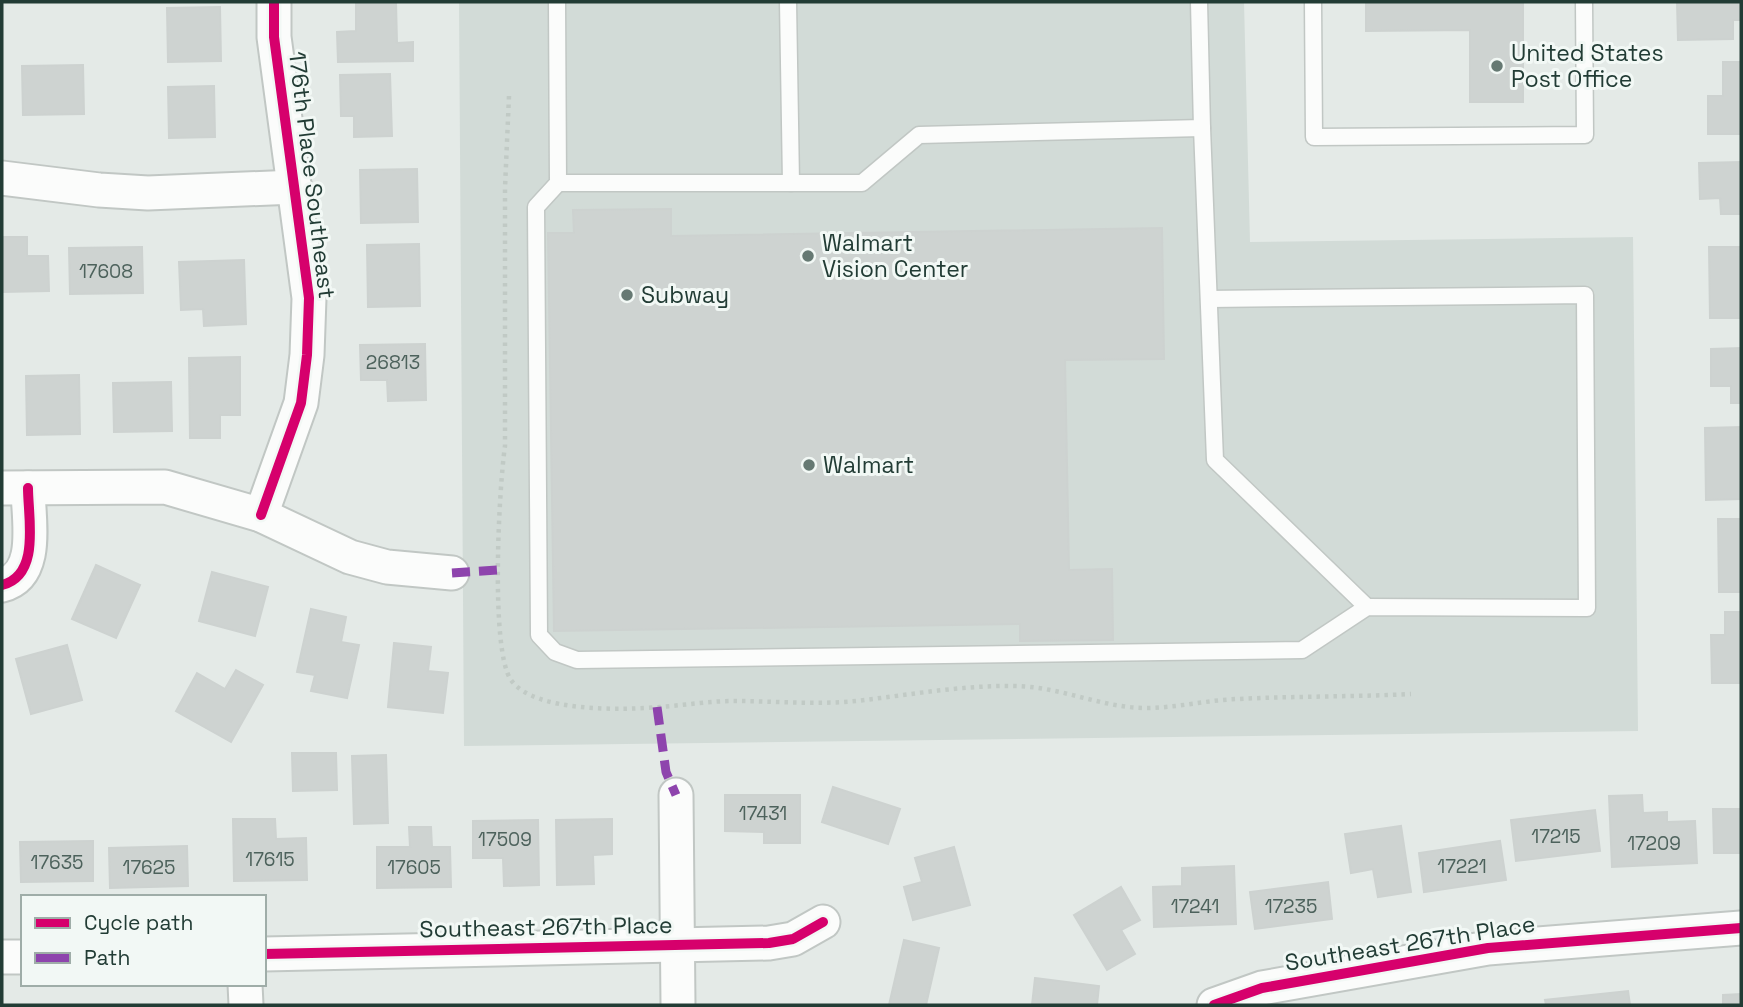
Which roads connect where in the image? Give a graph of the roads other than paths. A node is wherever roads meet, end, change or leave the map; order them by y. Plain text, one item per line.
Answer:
1 (274, 2) edge
2 (557, 2) edge
3 (788, 2) edge
4 (1199, 2) edge
5 (1313, 2) edge
6 (1584, 2) edge
7 (1202, 128) junction
8 (2, 178) edge
9 (558, 183) junction
10 (792, 183) junction
11 (295, 187) junction
12 (1209, 299) junction
13 (15, 488) edge
14 (261, 515) junction
15 (452, 573) dead end
16 (2, 585) edge
17 (1367, 607) junction
18 (676, 795) dead end
19 (823, 922) dead end
20 (1741, 928) edge
21 (678, 946) junction
22 (266, 954) edge
23 (2, 957) edge
24 (21, 957) edge
25 (245, 986) edge
26 (246, 1005) edge
27 (678, 1005) edge
28 (1214, 1005) edge

1 - 11 street, 176th Place Southeast
2 - 9 lane
3 - 10 lane
4 - 7 lane
5 - 6 lane
7 - 10 lane
7 - 12 lane
8 - 11 street
9 - 10 lane
9 - 17 lane
11 - 14 street, 176th Place Southeast
12 - 17 lane
12 - 17 lane
13 - 14 street
13 - 16 street
14 - 15 street
18 - 21 street
19 - 21 street, Southeast 267th Place
20 - 28 street, Southeast 267th Place
21 - 22 street, Southeast 267th Place
21 - 27 street
23 - 24 street
25 - 26 street

